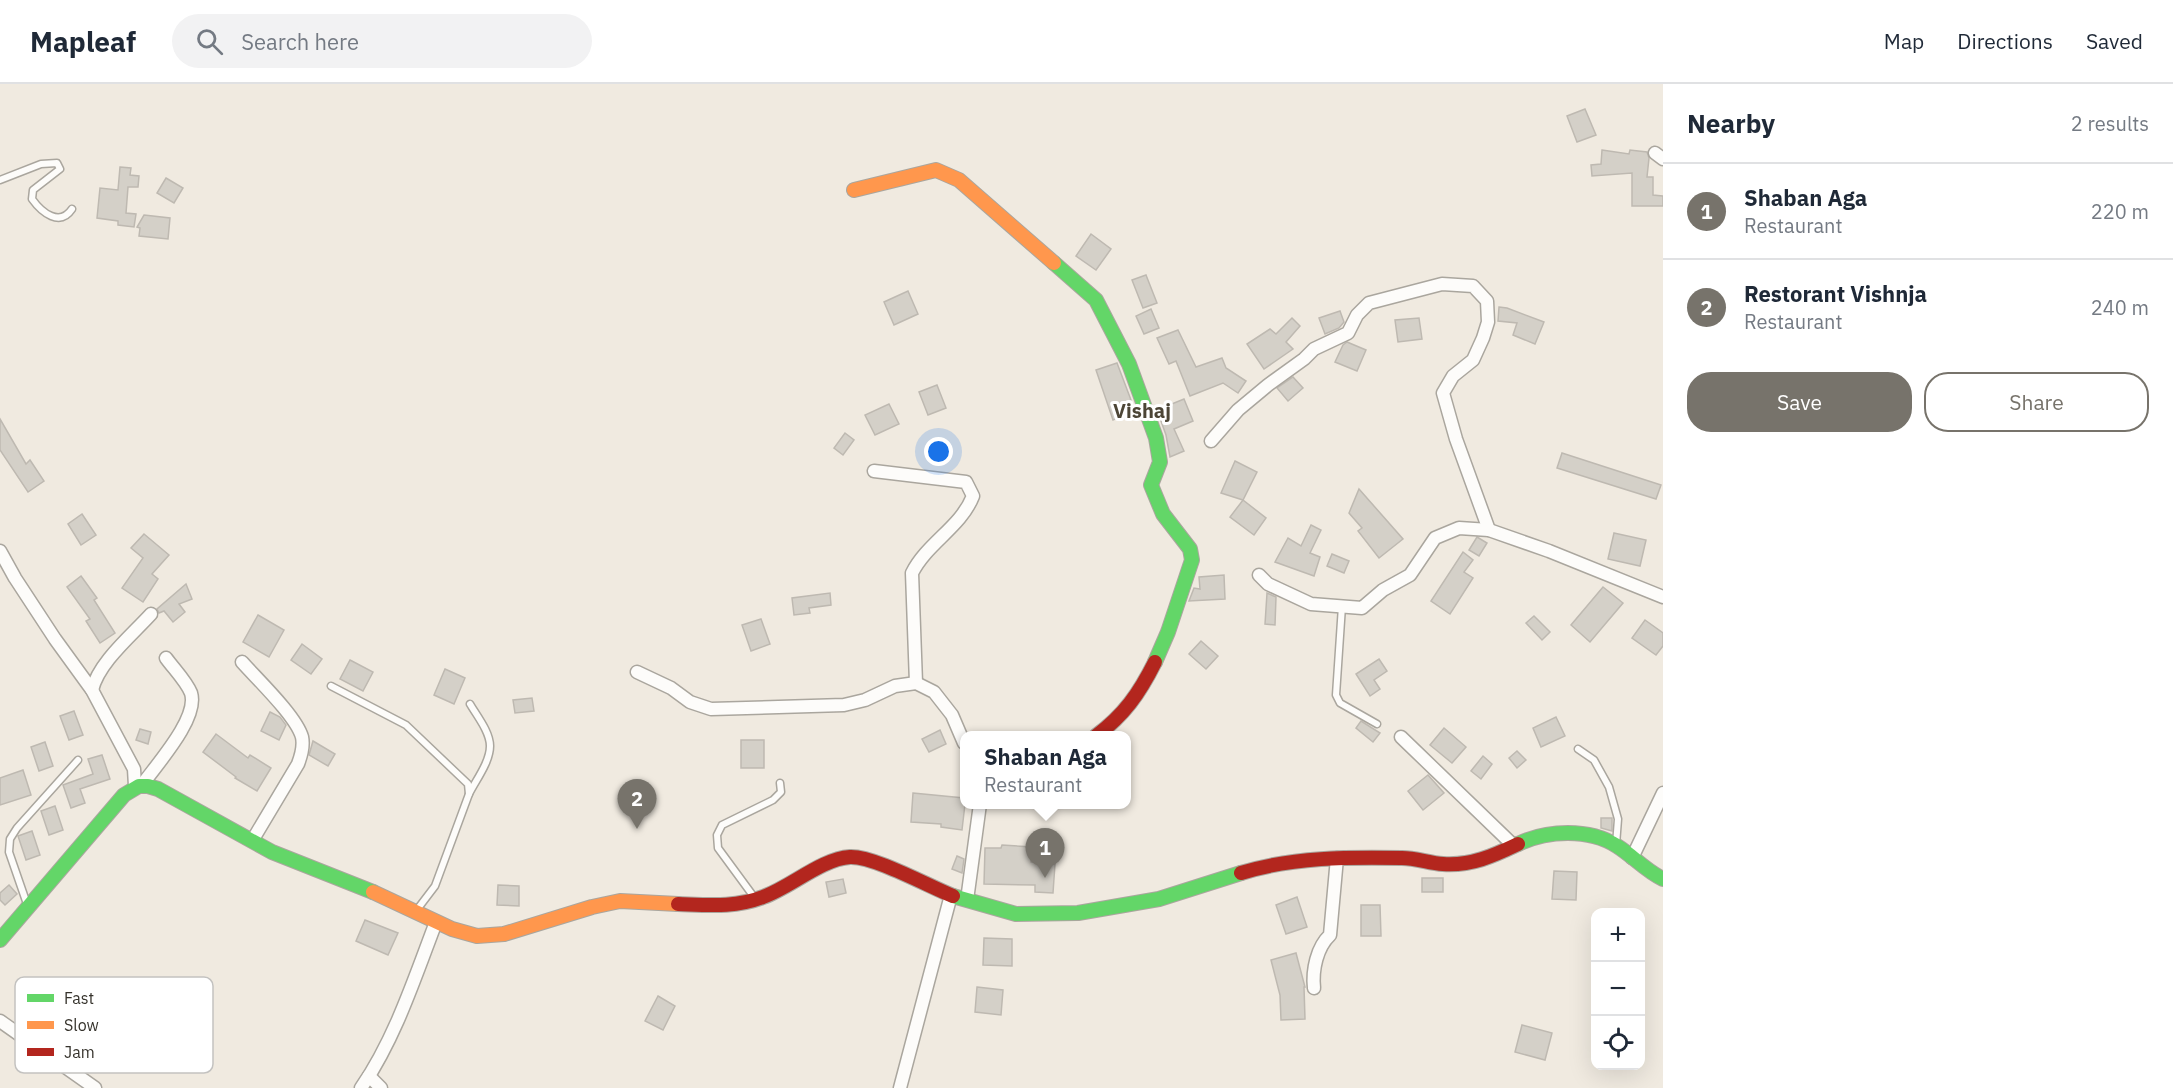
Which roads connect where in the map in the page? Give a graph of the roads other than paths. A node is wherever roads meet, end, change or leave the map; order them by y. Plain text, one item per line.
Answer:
1 (0, 180) edge
2 (854, 190) dead end
3 (72, 209) dead end
4 (1211, 441) dead end
5 (874, 471) dead end
6 (1489, 530) junction
7 (0, 551) edge
8 (1259, 575) dead end
9 (1663, 597) edge
10 (1342, 606) junction
11 (151, 614) dead end
12 (166, 658) dead end
13 (242, 662) dead end
14 (637, 672) dead end
15 (916, 683) junction
16 (332, 686) dead end
17 (92, 690) junction
18 (470, 704) dead end
19 (1377, 724) dead end
20 (1101, 731) edge
21 (960, 734) edge
22 (1401, 737) dead end
23 (1578, 749) dead end
24 (78, 760) dead end
25 (780, 783) dead end
26 (139, 786) junction
27 (469, 794) junction
28 (1663, 794) edge
29 (980, 809) edge
30 (252, 841) junction
31 (1616, 845) junction
32 (1514, 846) junction
33 (1337, 858) junction
34 (1632, 858) junction
35 (1663, 879) edge
36 (951, 895) junction
37 (756, 900) junction
38 (967, 900) junction
39 (28, 907) junction
40 (416, 912) junction
41 (436, 922) junction
42 (0, 940) edge
43 (1314, 988) dead end
44 (0, 1021) edge
45 (15, 1032) edge
46 (74, 1073) edge
47 (369, 1076) junction
48 (95, 1088) edge
49 (361, 1088) edge
50 (381, 1088) edge
51 (900, 1088) edge

1 - 3 lane
2 - 20 main road
4 - 6 street
5 - 15 street
6 - 9 street
6 - 10 street
7 - 17 street
8 - 10 street
10 - 19 lane
11 - 17 street
12 - 26 street
13 - 30 street
14 - 15 street
15 - 21 street
16 - 27 lane
17 - 26 street
18 - 27 lane
22 - 32 street
23 - 31 lane
24 - 39 lane
25 - 37 lane
26 - 30 main road
26 - 39 main road
27 - 40 lane
28 - 34 street
29 - 38 street
30 - 40 main road
31 - 32 main road
31 - 34 main road
32 - 33 main road
33 - 38 main road
33 - 43 street
34 - 35 main road
36 - 37 main road
36 - 38 main road
36 - 51 street
37 - 41 main road
39 - 42 main road
40 - 41 main road
41 - 47 street
44 - 45 street
46 - 48 street
47 - 49 street
47 - 50 street

